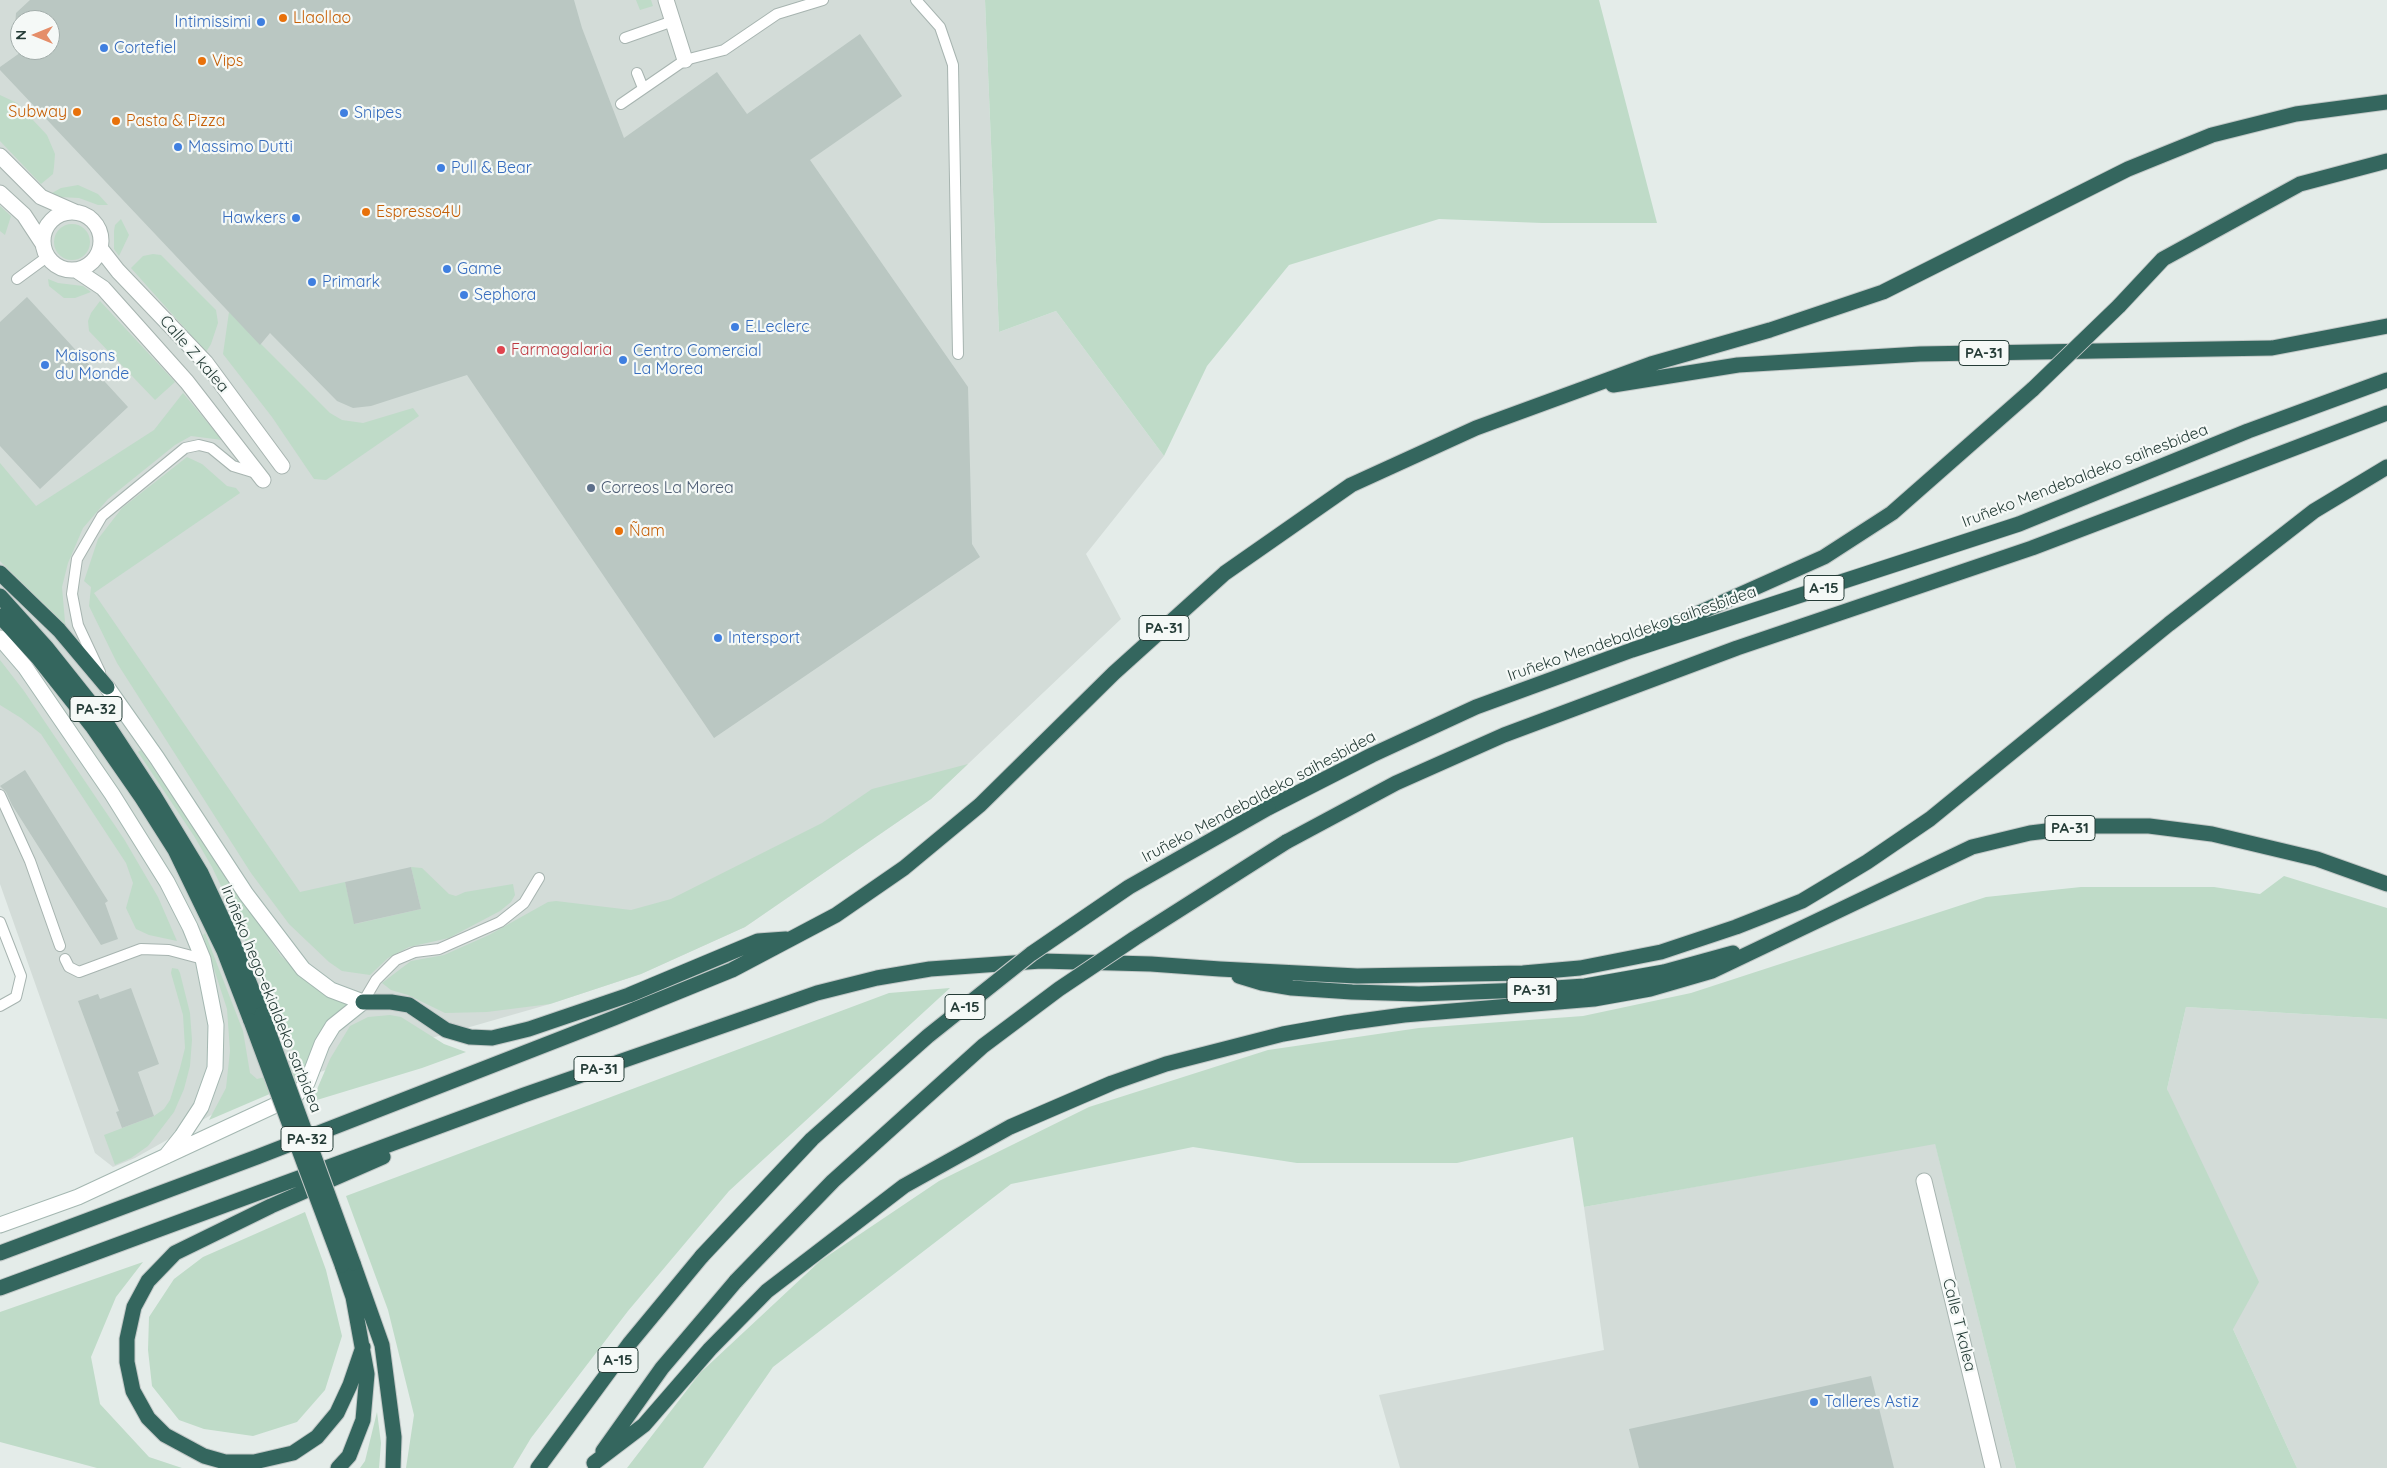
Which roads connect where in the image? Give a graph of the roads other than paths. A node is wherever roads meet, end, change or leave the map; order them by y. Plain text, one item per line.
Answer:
1 (666, 0) edge
2 (823, 0) edge
3 (916, 0) edge
4 (673, 21) junction
5 (625, 38) dead end
6 (685, 60) junction
7 (637, 73) dead end
8 (643, 88) junction
9 (2387, 102) edge
10 (621, 104) dead end
11 (0, 156) edge
12 (2387, 161) edge
13 (0, 192) edge
14 (75, 212) junction
15 (100, 248) junction
16 (45, 250) junction
17 (76, 270) junction
18 (17, 279) dead end
19 (2387, 326) edge
20 (958, 354) dead end
21 (2387, 380) edge
22 (1582, 390) junction
23 (2387, 412) edge
24 (282, 466) dead end
25 (2387, 467) edge
26 (260, 476) joint
27 (0, 573) edge
28 (0, 596) edge
29 (0, 616) edge
30 (0, 638) edge
31 (1632, 650) junction
32 (106, 687) junction
33 (0, 795) edge
34 (539, 878) dead end
35 (2387, 884) edge
36 (0, 922) edge
37 (793, 938) junction
38 (1768, 943) junction
39 (60, 946) dead end
40 (65, 958) dead end
41 (203, 959) junction
42 (1220, 969) junction
43 (363, 1002) junction
44 (0, 1006) edge
45 (257, 1018) junction
46 (524, 1095) junction
47 (166, 1156) junction
48 (1924, 1181) dead end
49 (0, 1225) edge
50 (0, 1253) edge
51 (347, 1264) junction
52 (0, 1288) edge
53 (363, 1347) junction
54 (592, 1466) edge
55 (338, 1468) edge
56 (392, 1468) edge
57 (538, 1468) edge
58 (1993, 1468) edge

1 - 4 street
2 - 6 lane
3 - 20 lane
4 - 5 lane
4 - 6 street
6 - 8 lane
7 - 8 lane
8 - 10 lane
9 - 22 highway
11 - 14 street
12 - 31 highway, bridge
13 - 16 street
14 - 15 street
14 - 16 street
15 - 17 street
15 - 24 street, Calle Z kalea
16 - 17 street
16 - 18 lane
17 - 26 street, Calle Z kalea
19 - 22 highway, PA-31
21 - 31 highway, Iruñeko Mendebaldeko saihesbidea / A-15
22 - 37 highway, PA-31
23 - 54 highway, A-15, bridge
25 - 42 highway
26 - 32 lane
27 - 32 highway
28 - 45 highway, Iruñeko hego-ekialdeko sarbidea / PA-32
29 - 45 highway, Iruñeko hego-ekialdeko sarbidea / PA-32
30 - 41 street
31 - 57 highway, Iruñeko Mendebaldeko saihesbidea / A-15, bridge
32 - 43 street
33 - 39 lane
34 - 43 lane
35 - 38 highway, PA-31
36 - 44 lane
37 - 43 highway
37 - 50 highway, PA-31
38 - 42 highway, PA-31
38 - 54 highway
40 - 41 lane
41 - 47 street
42 - 46 highway, PA-31
43 - 47 street
45 - 51 highway, Iruñeko hego-ekialdeko sarbidea / PA-32, bridge
46 - 52 highway, PA-31
46 - 53 highway
47 - 49 street
48 - 58 street, Calle T kalea
51 - 53 highway, Iruñeko hego-ekialdeko sarbidea / PA-32
51 - 56 highway, Iruñeko hego-ekialdeko sarbidea / PA-32
53 - 55 highway, Iruñeko hego-ekialdeko sarbidea / PA-32

